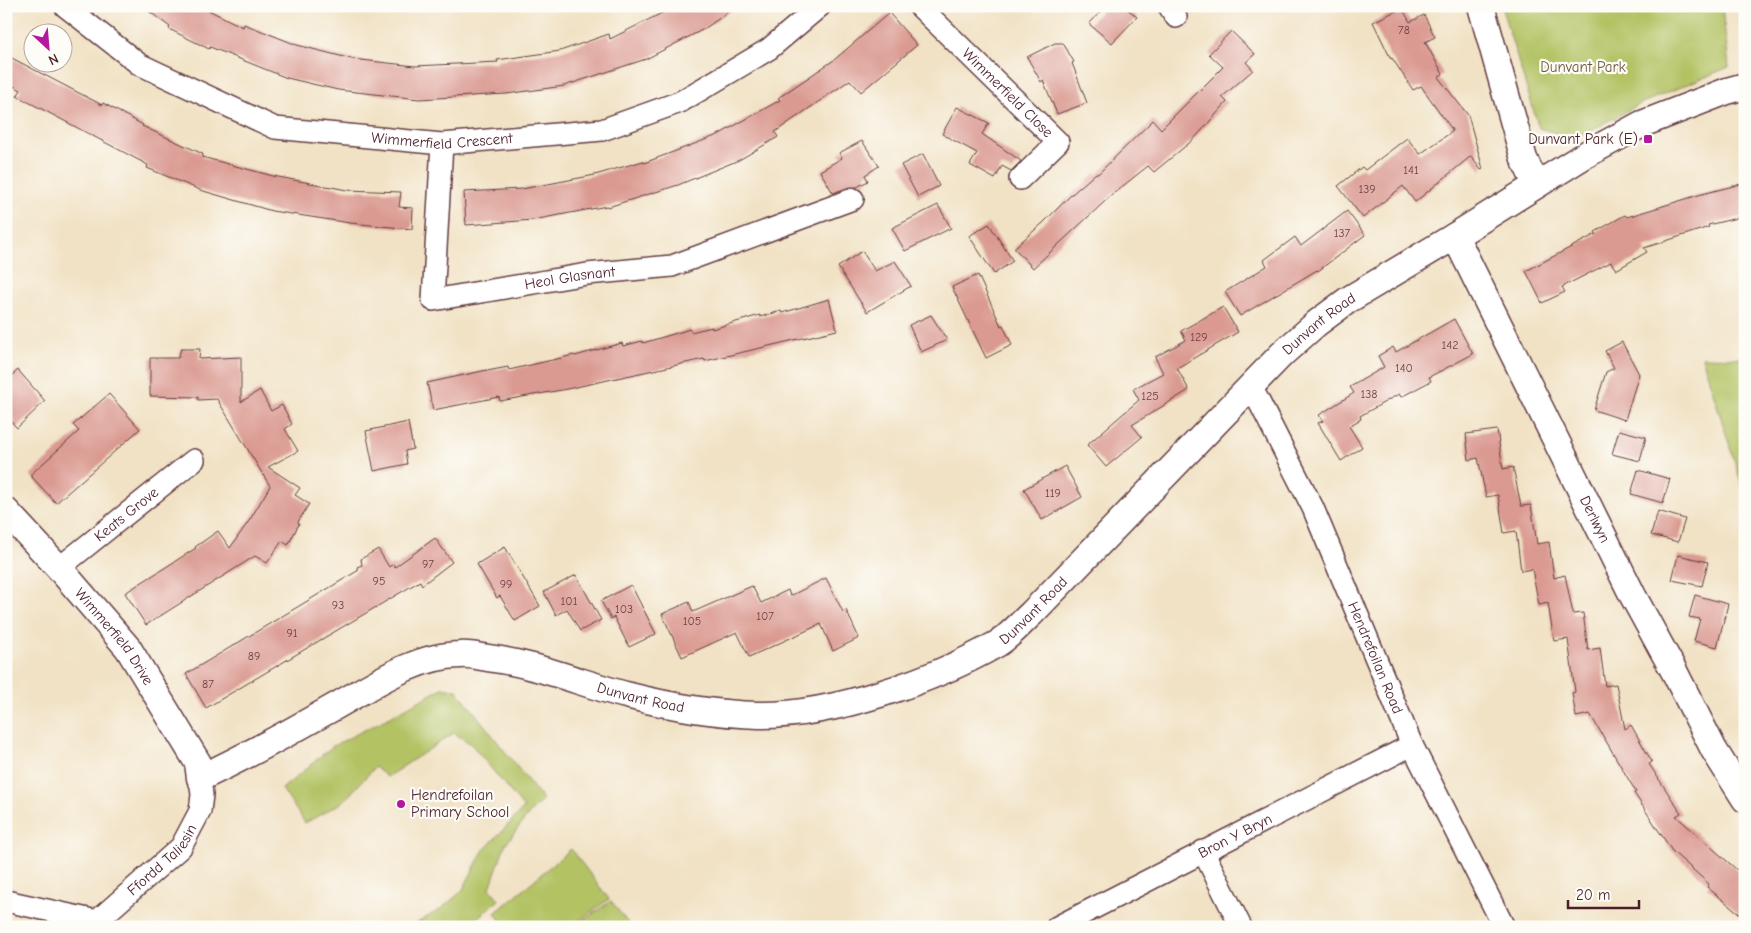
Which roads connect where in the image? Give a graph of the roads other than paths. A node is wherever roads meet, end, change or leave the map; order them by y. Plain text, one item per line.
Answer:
1 (65, 6) edge
2 (820, 6) edge
3 (919, 6) edge
4 (1482, 6) edge
5 (1745, 86) edge
6 (442, 144) junction
7 (1020, 179) dead end
8 (1536, 184) junction
9 (853, 199) dead end
10 (1455, 236) junction
11 (1251, 386) junction
12 (194, 460) dead end
13 (6, 511) edge
14 (59, 568) junction
15 (1412, 745) junction
16 (200, 778) junction
17 (1745, 798) edge
18 (1203, 852) junction
19 (6, 901) edge
20 (98, 924) edge
21 (1057, 927) edge
22 (1242, 927) edge
23 (1504, 927) edge

1 - 6 street, Wimmerfield Crescent
2 - 6 street, Wimmerfield Crescent
3 - 7 street, Wimmerfield Close
4 - 8 street
5 - 8 street, Dunvant Road
6 - 9 street, Heol Glasnant
8 - 10 street, Dunvant Road
10 - 11 street, Dunvant Road
10 - 17 street, Derlwyn
11 - 15 street, Hendrefoilan Road
11 - 16 street, Dunvant Road
12 - 14 street, Keats Grove
13 - 14 street, Wimmerfield Drive
14 - 16 street, Wimmerfield Drive
15 - 18 street, Bron Y Bryn
15 - 23 street, Hendrefoilan Road
16 - 20 street, Ffordd Taliesin
18 - 21 street, Bron Y Bryn
18 - 22 street
19 - 20 street

